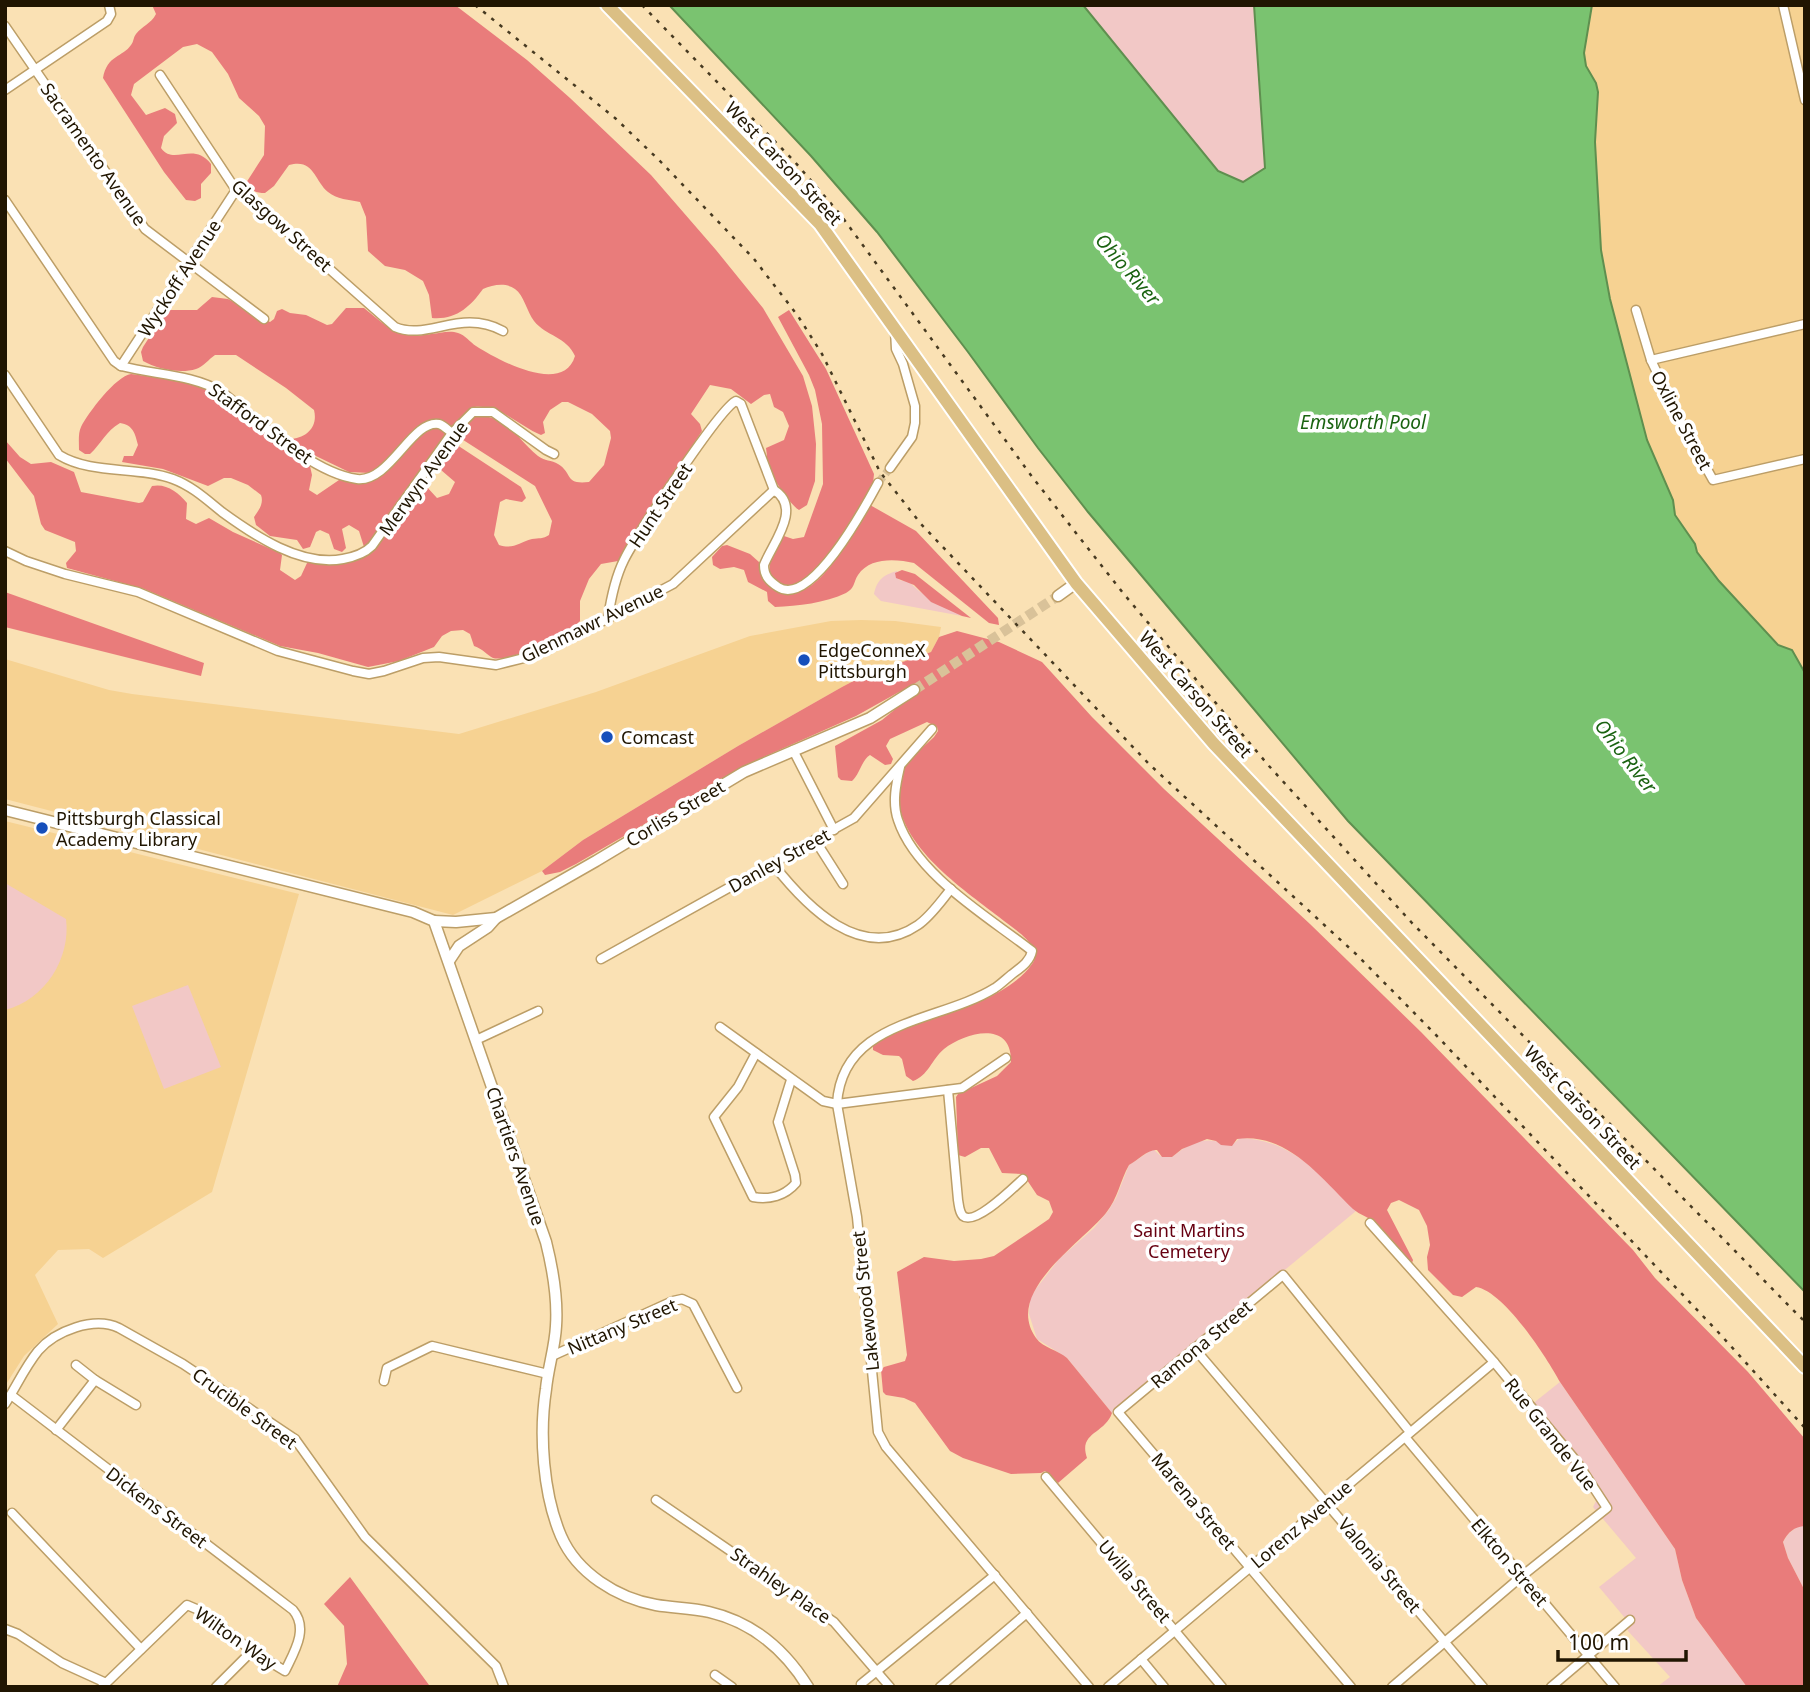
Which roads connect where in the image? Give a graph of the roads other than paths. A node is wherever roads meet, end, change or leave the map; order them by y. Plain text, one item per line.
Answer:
1 (607, 5) edge
2 (1783, 5) edge
3 (110, 9) edge
4 (5, 26) edge
5 (1805, 47) edge
6 (1793, 49) junction
7 (34, 70) junction
8 (160, 75) dead end
9 (5, 90) edge
10 (1805, 100) edge
11 (236, 190) junction
12 (5, 200) edge
13 (189, 263) junction
14 (1636, 310) dead end
15 (264, 318) dead end
16 (893, 323) junction
17 (1805, 324) edge
18 (503, 331) dead end
19 (1651, 360) junction
20 (121, 366) junction
21 (5, 375) edge
22 (452, 433) junction
23 (554, 454) dead end
24 (1805, 459) edge
25 (890, 468) tunnel mouth
26 (878, 483) tunnel mouth
27 (774, 490) junction
28 (5, 551) edge
29 (1076, 583) junction
30 (1059, 596) tunnel mouth
31 (608, 618) junction
32 (914, 690) tunnel mouth
33 (932, 729) dead end
34 (793, 750) junction
35 (900, 767) junction
36 (5, 810) edge
37 (834, 830) junction
38 (816, 840) junction
39 (773, 864) junction
40 (843, 884) dead end
41 (951, 889) junction
42 (496, 918) junction
43 (433, 921) junction
44 (601, 959) dead end
45 (449, 961) junction
46 (538, 1011) dead end
47 (720, 1027) dead end
48 (476, 1040) junction
49 (756, 1053) junction
50 (1006, 1058) dead end
51 (791, 1080) junction
52 (948, 1090) junction
53 (837, 1104) junction
54 (1023, 1179) dead end
55 (1370, 1223) dead end
56 (1283, 1275) joint
57 (1194, 1348) junction
58 (552, 1356) junction
59 (1494, 1362) junction
60 (76, 1365) dead end
61 (1805, 1367) edge
62 (548, 1374) junction
63 (95, 1380) junction
64 (384, 1381) dead end
65 (737, 1388) dead end
66 (10, 1395) junction
67 (5, 1404) edge
68 (136, 1405) dead end
69 (1118, 1412) joint
70 (56, 1430) junction
71 (1408, 1434) junction
72 (1046, 1476) dead end
73 (656, 1500) dead end
74 (1326, 1503) junction
75 (12, 1513) dead end
76 (1250, 1568) junction
77 (995, 1575) junction
78 (1521, 1576) junction
79 (1027, 1613) junction
80 (1630, 1620) dead end
81 (5, 1629) edge
82 (1175, 1630) junction
83 (1446, 1643) junction
84 (141, 1649) junction
85 (252, 1651) junction
86 (1588, 1656) junction
87 (1141, 1659) junction
88 (285, 1671) joint
89 (877, 1672) junction
90 (715, 1675) dead end
91 (861, 1684) dead end
92 (104, 1685) edge
93 (216, 1687) edge
94 (504, 1687) edge
95 (732, 1687) edge
96 (808, 1687) edge
97 (890, 1687) edge
98 (940, 1687) edge
99 (1089, 1687) edge
100 (1108, 1687) edge
101 (1164, 1687) edge
102 (1222, 1687) edge
103 (1351, 1687) edge
104 (1392, 1687) edge
105 (1483, 1687) edge
106 (1551, 1687) edge
107 (1615, 1687) edge

1 - 16 main road, West Carson Street
2 - 6 street
3 - 7 street
4 - 7 street, Sacramento Avenue
5 - 6 street
6 - 10 street
7 - 9 street
7 - 13 street, Sacramento Avenue
8 - 11 street, Glasgow Street
11 - 13 street, Wyckoff Avenue
11 - 18 street, Glasgow Street
12 - 20 street
13 - 15 street, Sacramento Avenue
13 - 20 street, Wyckoff Avenue
14 - 19 street, Oxline Street
16 - 25 street
16 - 29 main road, West Carson Street
17 - 19 street
19 - 24 street, Oxline Street
20 - 22 street, Stafford Street
21 - 22 street, Merwyn Avenue
22 - 23 street, Merwyn Avenue
26 - 27 street
27 - 31 street, Glenmawr Avenue
27 - 31 street, Hunt Street
28 - 31 street, Glenmawr Avenue
29 - 30 street
29 - 61 main road, West Carson Street
32 - 34 street, Corliss Street
33 - 35 street, Danley Street
34 - 37 street
34 - 42 street, Corliss Street
35 - 37 street, Danley Street
35 - 41 street
36 - 43 street
37 - 38 street, Danley Street
38 - 39 street, Danley Street
38 - 40 street
39 - 41 street
39 - 44 street, Danley Street
41 - 53 street, Lakewood Street
42 - 43 street, Corliss Street
42 - 45 street
43 - 45 street, Chartiers Avenue
45 - 48 street, Chartiers Avenue
46 - 48 street
47 - 49 street
48 - 58 street, Chartiers Avenue
49 - 51 street
49 - 51 street
50 - 52 street
51 - 53 street
52 - 53 street
52 - 54 street
53 - 77 street, Lakewood Street
55 - 59 street, Rue Grande Vue
56 - 57 street, Ramona Street
56 - 71 street, Elkton Street
57 - 69 street, Ramona Street
57 - 74 street, Valonia Street
58 - 62 street, Chartiers Avenue
58 - 65 street, Nittany Street
59 - 71 street, Lorenz Avenue
59 - 78 street, Rue Grande Vue
60 - 63 street
62 - 64 street
62 - 96 street, Chartiers Avenue
63 - 68 street
63 - 70 street
66 - 67 street, Crucible Street
66 - 70 street, Dickens Street
66 - 94 street, Crucible Street
69 - 76 street, Marena Street
70 - 88 street, Dickens Street
71 - 74 street, Lorenz Avenue
71 - 78 street, Elkton Street
72 - 82 street, Uvilla Street
73 - 89 street, Strahley Place
74 - 76 street, Lorenz Avenue
74 - 83 street, Valonia Street
75 - 84 street
76 - 82 street, Lorenz Avenue
76 - 103 street, Marena Street
77 - 79 street, Lakewood Street
77 - 89 street
78 - 83 street
78 - 86 street, Elkton Street
79 - 98 street
79 - 99 street, Lakewood Street
80 - 86 street
81 - 92 street
82 - 87 street, Lorenz Avenue
82 - 102 street, Uvilla Street
83 - 104 street
83 - 105 street, Valonia Street
84 - 85 street, Wilton Way
84 - 92 street
85 - 88 street, Wilton Way
85 - 93 street
86 - 106 street
86 - 107 street, Elkton Street
87 - 100 street, Lorenz Avenue
87 - 101 street
89 - 91 street
89 - 97 street, Strahley Place
90 - 95 street

